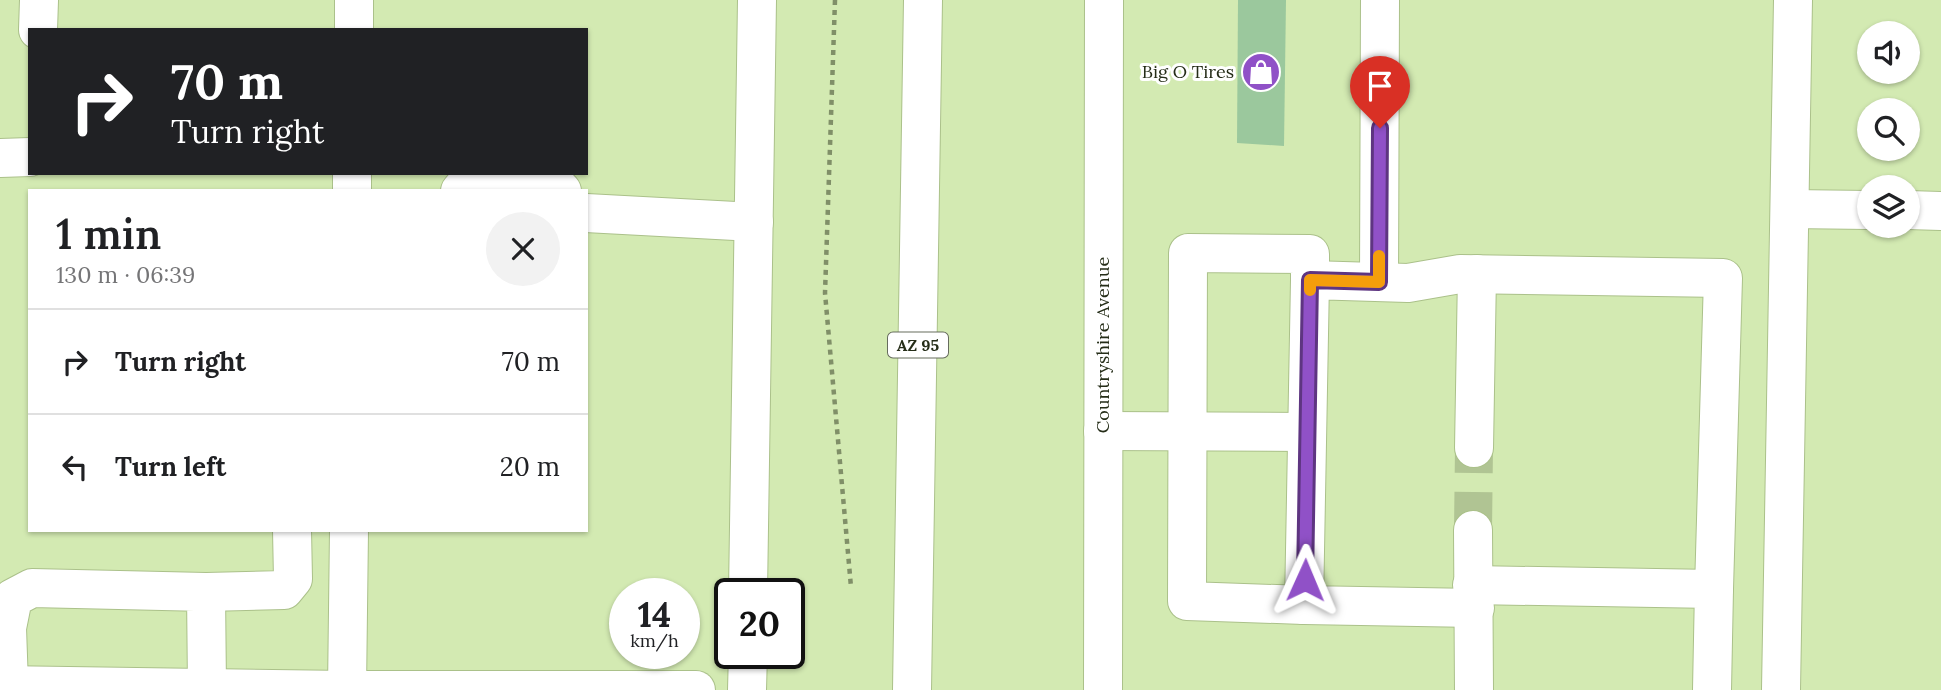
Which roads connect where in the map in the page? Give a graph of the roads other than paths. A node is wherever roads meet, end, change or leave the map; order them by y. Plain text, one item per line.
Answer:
1 (39, 0) edge
2 (354, 0) edge
3 (757, 0) edge
4 (923, 0) edge
5 (1104, 0) edge
6 (1381, 0) edge
7 (1793, 0) edge
8 (38, 28) edge
9 (354, 28) edge
10 (0, 158) edge
11 (28, 158) edge
12 (547, 175) edge
13 (547, 175) edge
14 (462, 189) edge
15 (560, 189) edge
16 (1790, 209) junction
17 (1857, 210) edge
18 (1920, 210) edge
19 (1941, 211) edge
20 (588, 213) edge
21 (754, 222) junction
22 (1477, 274) junction
23 (1310, 280) junction
24 (1379, 282) junction
25 (1103, 431) junction
26 (1307, 432) junction
27 (1188, 433) junction
28 (1474, 448) tunnel mouth
29 (1473, 530) tunnel mouth
30 (292, 532) edge
31 (349, 532) edge
32 (748, 578) edge
33 (1714, 589) junction
34 (206, 592) junction
35 (1473, 596) junction
36 (1304, 605) junction
37 (748, 669) edge
38 (5, 685) edge
39 (207, 688) junction
40 (348, 690) edge
41 (616, 690) edge
42 (696, 690) edge
43 (747, 690) edge
44 (912, 690) edge
45 (1103, 690) edge
46 (1474, 690) edge
47 (1712, 690) edge
48 (1782, 690) edge

1 - 8 main road
2 - 9 main road
3 - 21 main road
4 - 44 main road, AZ 95
5 - 25 main road, Countryshire Avenue
6 - 24 main road
7 - 16 main road
10 - 11 main road
12 - 15 main road
13 - 14 main road
16 - 17 main road
16 - 48 main road
18 - 19 main road
20 - 21 main road
21 - 32 main road
22 - 24 main road
22 - 28 main road
22 - 33 main road
23 - 24 main road
23 - 26 main road
23 - 27 main road
25 - 27 main road
25 - 45 main road, Countryshire Avenue
26 - 27 main road
26 - 36 main road
27 - 36 main road
29 - 35 main road
30 - 34 main road
31 - 40 main road
33 - 35 main road
33 - 47 main road
34 - 38 main road
34 - 39 main road
35 - 36 main road
35 - 46 main road
37 - 43 main road
38 - 39 main road
39 - 40 main road
40 - 41 main road
41 - 42 main road

